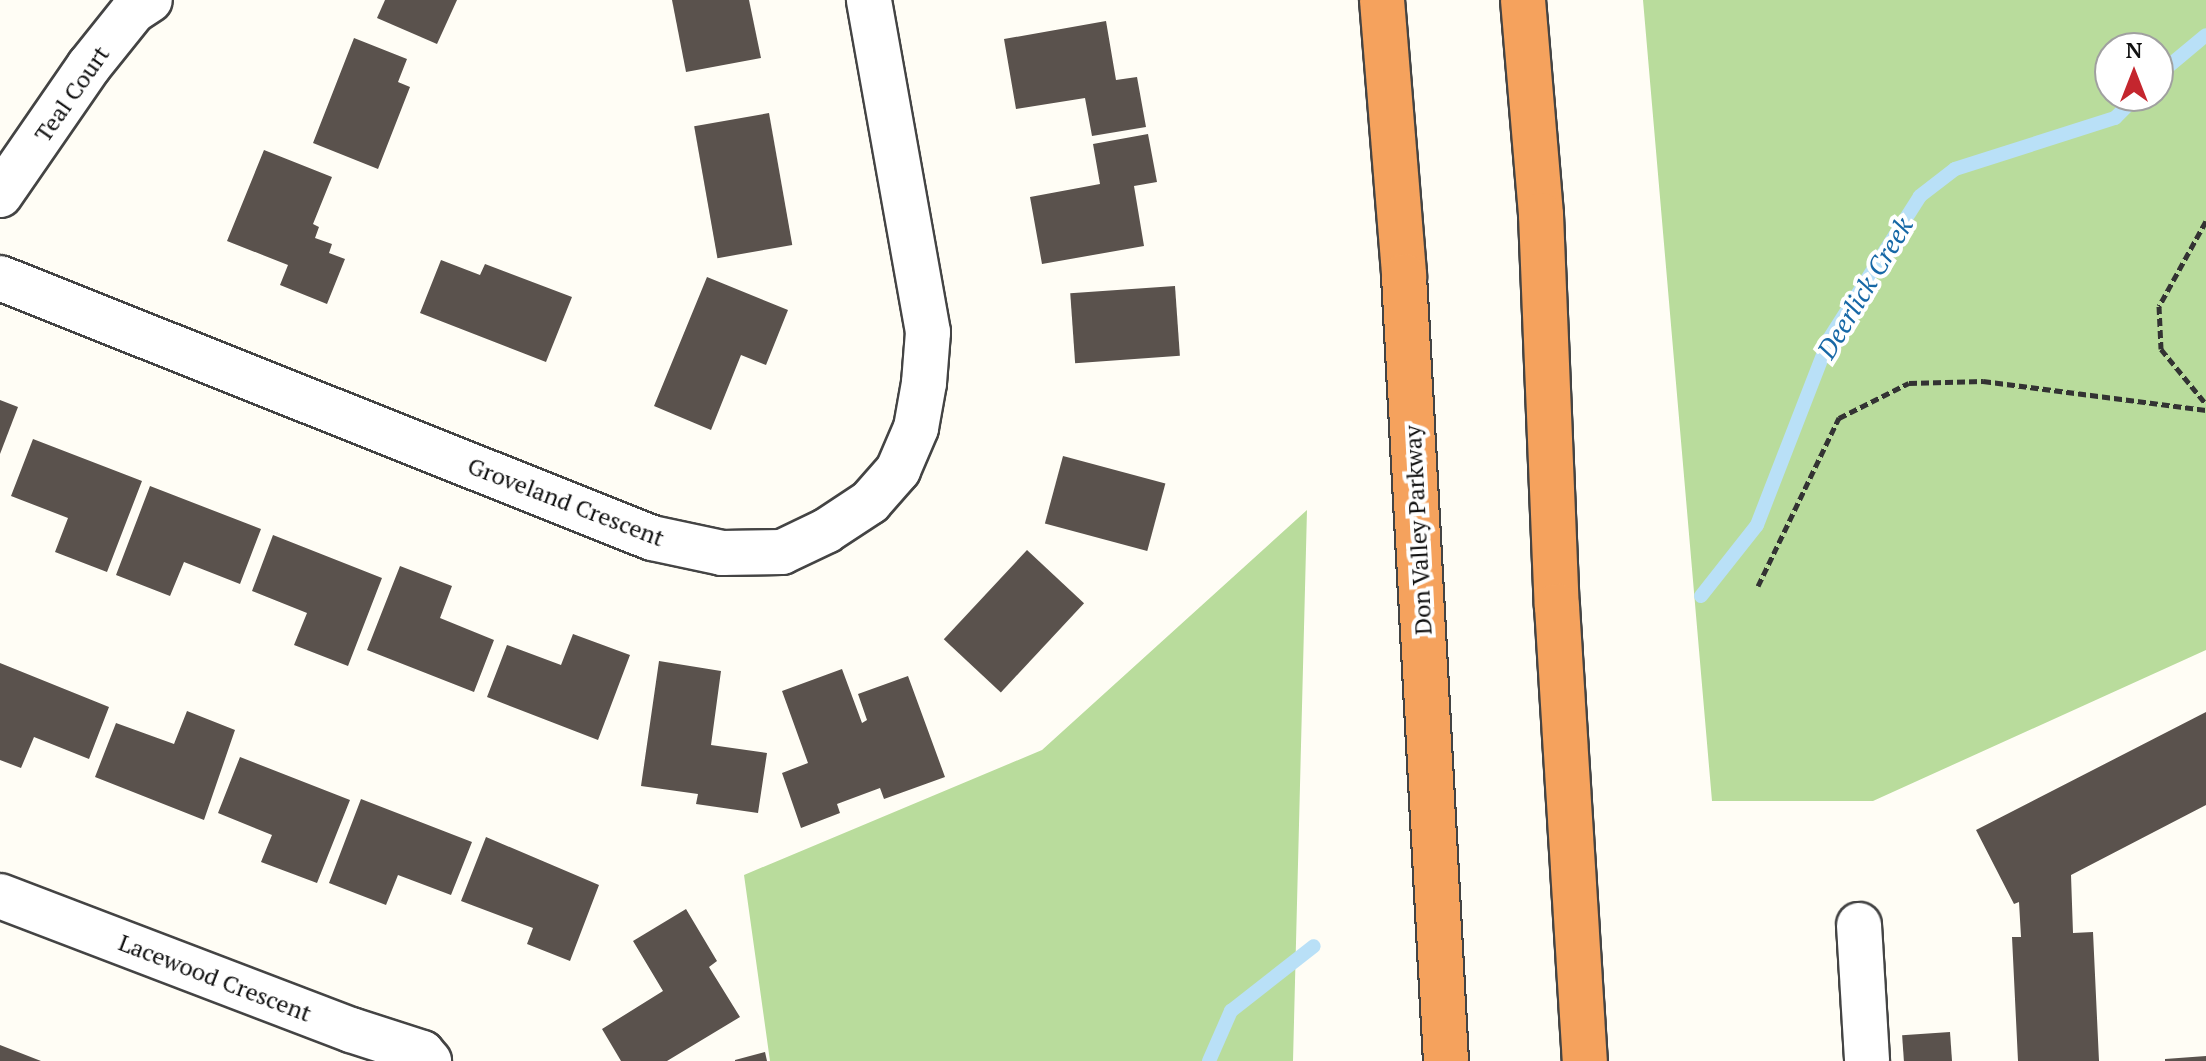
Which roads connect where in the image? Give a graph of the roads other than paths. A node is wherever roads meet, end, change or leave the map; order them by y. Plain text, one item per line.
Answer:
1 (150, 0) edge
2 (869, 0) edge
3 (1382, 0) edge
4 (1523, 0) edge
5 (0, 195) edge
6 (0, 278) edge
7 (0, 896) edge
8 (1859, 925) dead end
9 (429, 1061) edge
10 (1446, 1061) edge
11 (1585, 1061) edge
12 (1867, 1061) edge

1 - 5 street, Teal Court
2 - 6 street, Groveland Crescent
3 - 10 highway, Don Valley Parkway
4 - 11 highway
7 - 9 street, Lacewood Crescent
8 - 12 street

